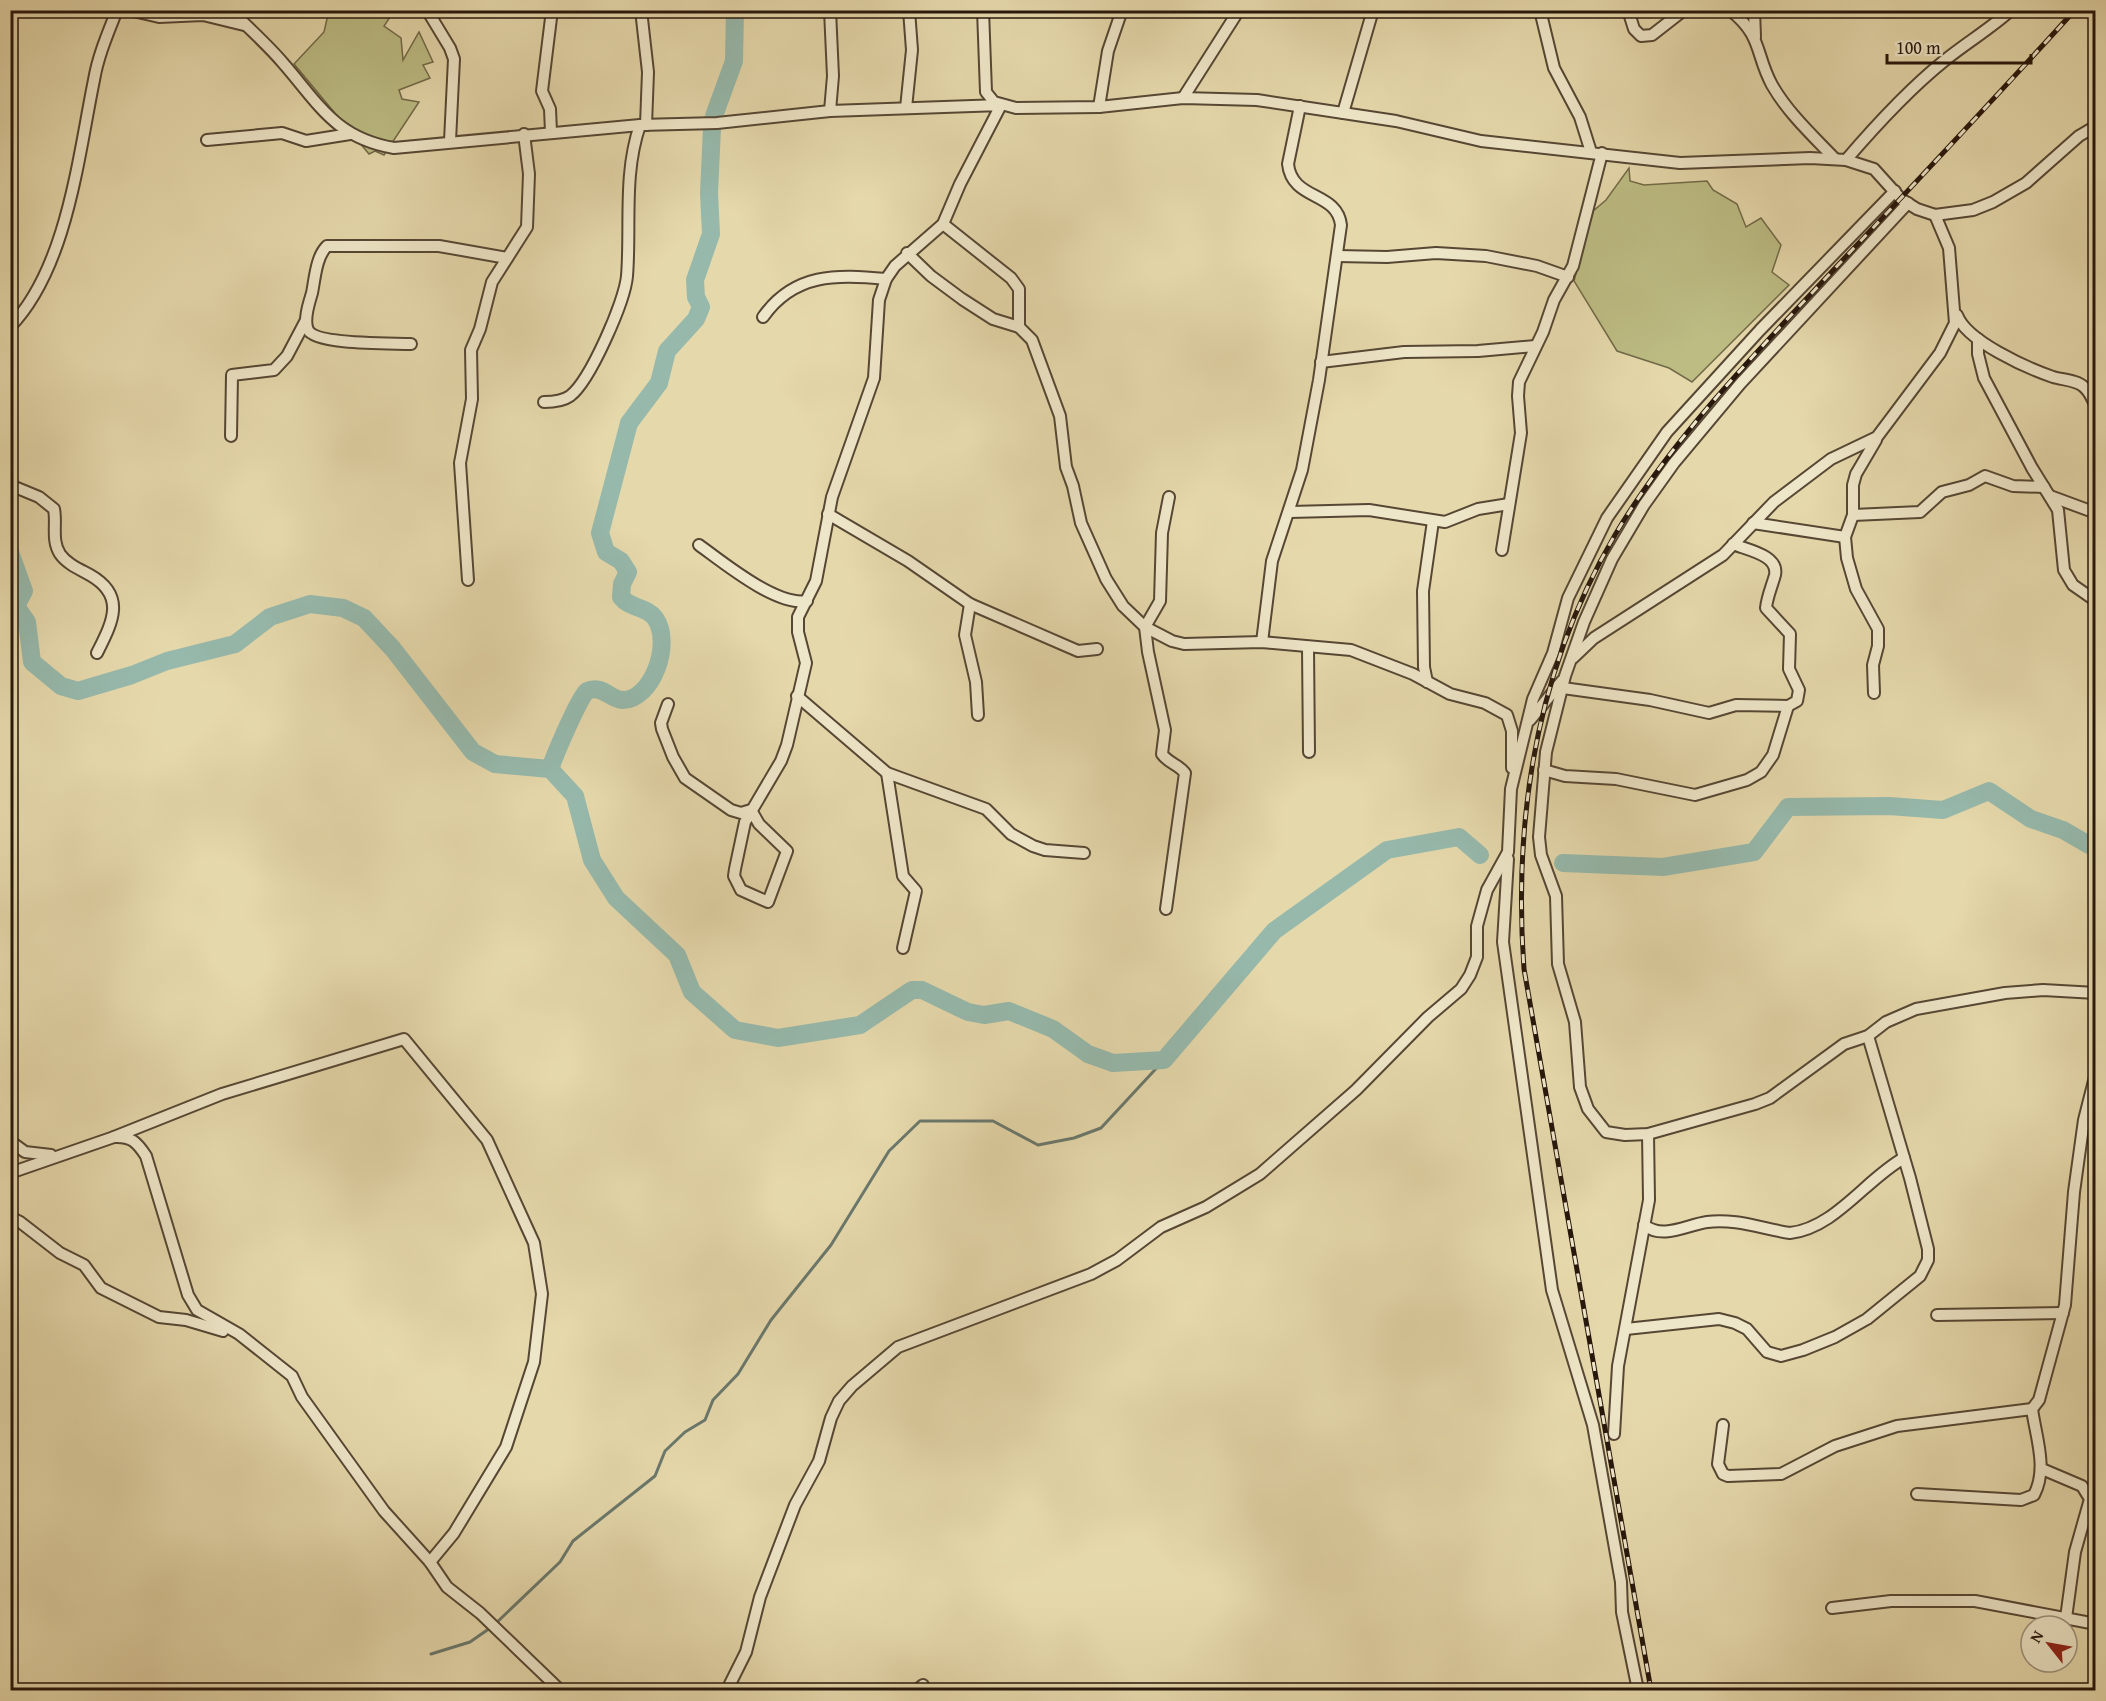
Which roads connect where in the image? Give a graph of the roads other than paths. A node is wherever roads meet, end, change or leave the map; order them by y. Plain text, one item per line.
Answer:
1 (117, 10) edge
2 (129, 10) edge
3 (231, 10) edge
4 (426, 10) edge
5 (552, 10) edge
6 (641, 10) edge
7 (830, 10) edge
8 (909, 10) edge
9 (983, 10) edge
10 (1122, 10) edge
11 (1239, 10) edge
12 (1373, 10) edge
13 (1540, 10) edge
14 (1628, 10) edge
15 (1684, 10) edge
16 (1730, 10) edge
17 (1754, 10) edge
18 (2011, 10) edge
19 (246, 25) junction
20 (1755, 38) junction
21 (1183, 98) junction
22 (1001, 105) junction
23 (1300, 106) junction
24 (1099, 107) junction
25 (906, 108) junction
26 (830, 111) junction
27 (1343, 112) junction
28 (643, 125) junction
29 (2096, 126) edge
30 (551, 132) junction
31 (350, 134) junction
32 (524, 134) junction
33 (207, 140) dead end
34 (450, 141) junction
35 (1596, 152) junction
36 (1835, 159) junction
37 (1846, 160) junction
38 (1895, 191) junction
39 (1908, 204) junction
40 (1935, 215) junction
41 (943, 224) junction
42 (907, 254) junction
43 (1337, 256) junction
44 (507, 258) junction
45 (1568, 277) junction
46 (886, 279) junction
47 (1955, 312) junction
48 (763, 317) dead end
49 (306, 320) junction
50 (10, 327) edge
51 (1019, 327) junction
52 (1978, 339) junction
53 (411, 344) dead end
54 (1535, 346) junction
55 (1321, 362) junction
56 (544, 402) dead end
57 (2096, 407) edge
58 (231, 436) dead end
59 (1877, 437) junction
60 (10, 485) edge
61 (2047, 491) junction
62 (1169, 497) dead end
63 (1509, 504) junction
64 (1290, 512) junction
65 (2096, 513) edge
66 (828, 514) junction
67 (1854, 515) junction
68 (1433, 521) junction
69 (1753, 523) junction
70 (1845, 537) junction
71 (1733, 544) junction
72 (699, 545) dead end
73 (1502, 550) dead end
74 (468, 580) dead end
75 (2096, 601) edge
76 (807, 602) junction
77 (970, 604) junction
78 (1145, 627) junction
79 (1262, 642) junction
80 (1308, 648) junction
81 (1097, 649) dead end
82 (97, 653) dead end
83 (1570, 662) junction
84 (1565, 676) junction
85 (1427, 682) junction
86 (1563, 688) junction
87 (1874, 693) dead end
88 (797, 696) junction
89 (668, 704) dead end
90 (1788, 706) junction
91 (978, 715) dead end
92 (1527, 726) junction
93 (1309, 752) dead end
94 (1544, 770) junction
95 (887, 773) junction
96 (1511, 789) junction
97 (751, 810) junction
98 (1508, 852) junction
99 (1084, 853) dead end
100 (1166, 909) dead end
101 (903, 948) dead end
102 (2096, 993) edge
103 (1868, 1036) junction
104 (2096, 1072) edge
105 (1648, 1134) junction
106 (114, 1137) junction
107 (11, 1143) edge
108 (56, 1155) junction
109 (1904, 1158) junction
110 (10, 1173) edge
111 (10, 1217) edge
112 (1644, 1225) junction
113 (2062, 1313) junction
114 (1937, 1316) dead end
115 (1626, 1329) junction
116 (248, 1342) junction
117 (2032, 1409) junction
118 (1723, 1425) dead end
119 (1614, 1434) dead end
120 (2042, 1468) junction
121 (1917, 1494) dead end
122 (430, 1562) junction
123 (1832, 1608) dead end
124 (2045, 1614) edge
125 (2067, 1614) edge
126 (2079, 1621) edge
127 (2096, 1624) edge
128 (560, 1690) edge
129 (727, 1690) edge
130 (1638, 1690) edge

1 - 50 street
2 - 19 street
3 - 19 street
4 - 34 street
5 - 30 street
6 - 28 street
7 - 26 street
8 - 25 street
9 - 22 street
10 - 24 street
11 - 21 street
12 - 27 street
13 - 35 street
14 - 15 street
16 - 20 street
17 - 20 street
18 - 37 street
19 - 31 street
20 - 36 street
21 - 23 street
21 - 24 street
22 - 24 street
22 - 25 street
22 - 41 street
23 - 27 street
23 - 43 street
25 - 26 street
26 - 28 street
27 - 35 street
28 - 30 street
28 - 56 street
29 - 40 street
30 - 32 street
31 - 33 street
31 - 34 street
32 - 34 street
32 - 44 street
35 - 36 street
35 - 45 street
36 - 37 street
37 - 38 street
38 - 39 street
38 - 92 street
39 - 40 street
39 - 83 street
40 - 47 street
41 - 42 street
41 - 51 street
42 - 46 street
42 - 51 street
43 - 45 street
43 - 55 street
44 - 49 street
44 - 74 street
45 - 54 street
46 - 48 street
46 - 66 street
47 - 52 street
47 - 59 street
49 - 53 street
49 - 58 street
51 - 78 street
52 - 57 street
52 - 61 street
54 - 55 street
54 - 63 street
55 - 64 street
59 - 67 street
59 - 69 street
60 - 82 street
61 - 65 street
61 - 67 street
61 - 75 street
62 - 78 street
63 - 68 street
63 - 73 street
64 - 68 street
64 - 79 street
66 - 76 street
66 - 77 street
67 - 70 street
68 - 85 street
69 - 70 street
69 - 71 street
70 - 87 street
71 - 83 street
71 - 90 street
72 - 76 street
76 - 88 street
77 - 81 street
77 - 91 street
78 - 79 street
78 - 100 street
79 - 80 street
80 - 85 street
80 - 93 street
83 - 84 street
84 - 86 street
84 - 92 street
85 - 96 street
86 - 90 street
86 - 94 street
88 - 95 street
88 - 97 street
89 - 97 street
90 - 94 street
92 - 96 street
94 - 105 street
95 - 99 street
95 - 101 street
96 - 98 street
97 - 97 street
98 - 129 street
98 - 130 street
102 - 103 street
103 - 105 street
103 - 109 street
104 - 113 street
105 - 112 street
106 - 108 street
106 - 116 street
106 - 122 street
107 - 108 street
108 - 110 street
109 - 112 street
109 - 115 street
111 - 116 street
112 - 115 street
113 - 114 street
113 - 117 street
115 - 119 street
116 - 122 street
117 - 118 street
117 - 120 street
120 - 121 street
120 - 125 street
122 - 128 street
123 - 124 street
126 - 127 street

